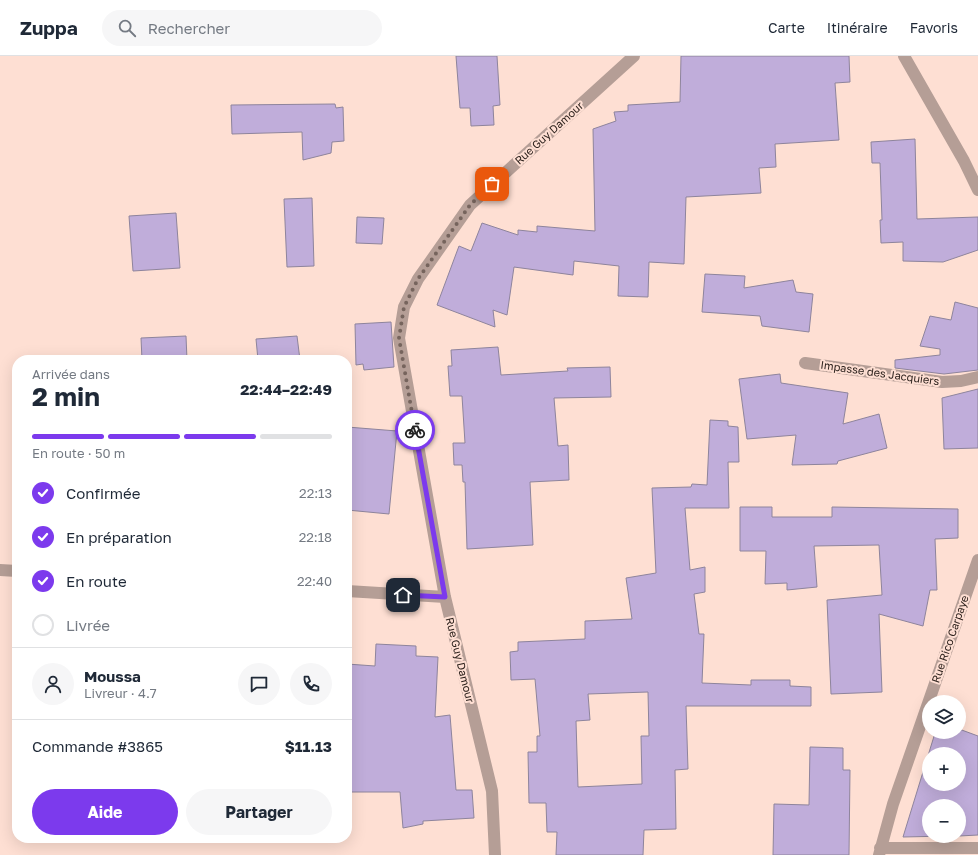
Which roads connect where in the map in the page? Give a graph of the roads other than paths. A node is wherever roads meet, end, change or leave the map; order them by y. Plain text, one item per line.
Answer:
1 (634, 56) edge
2 (904, 56) edge
3 (978, 190) edge
4 (806, 363) dead end
5 (978, 377) edge
6 (978, 560) edge
7 (0, 570) edge
8 (12, 571) edge
9 (352, 591) edge
10 (445, 597) junction
11 (978, 848) edge
12 (880, 851) edge
13 (495, 855) edge

1 - 10 street, Rue Guy Damour
2 - 3 street
4 - 5 street, Impasse des Jacquiers
6 - 12 street, Rue Rico Carpaye
7 - 8 street
9 - 10 street
10 - 13 street, Rue Guy Damour
11 - 12 street

